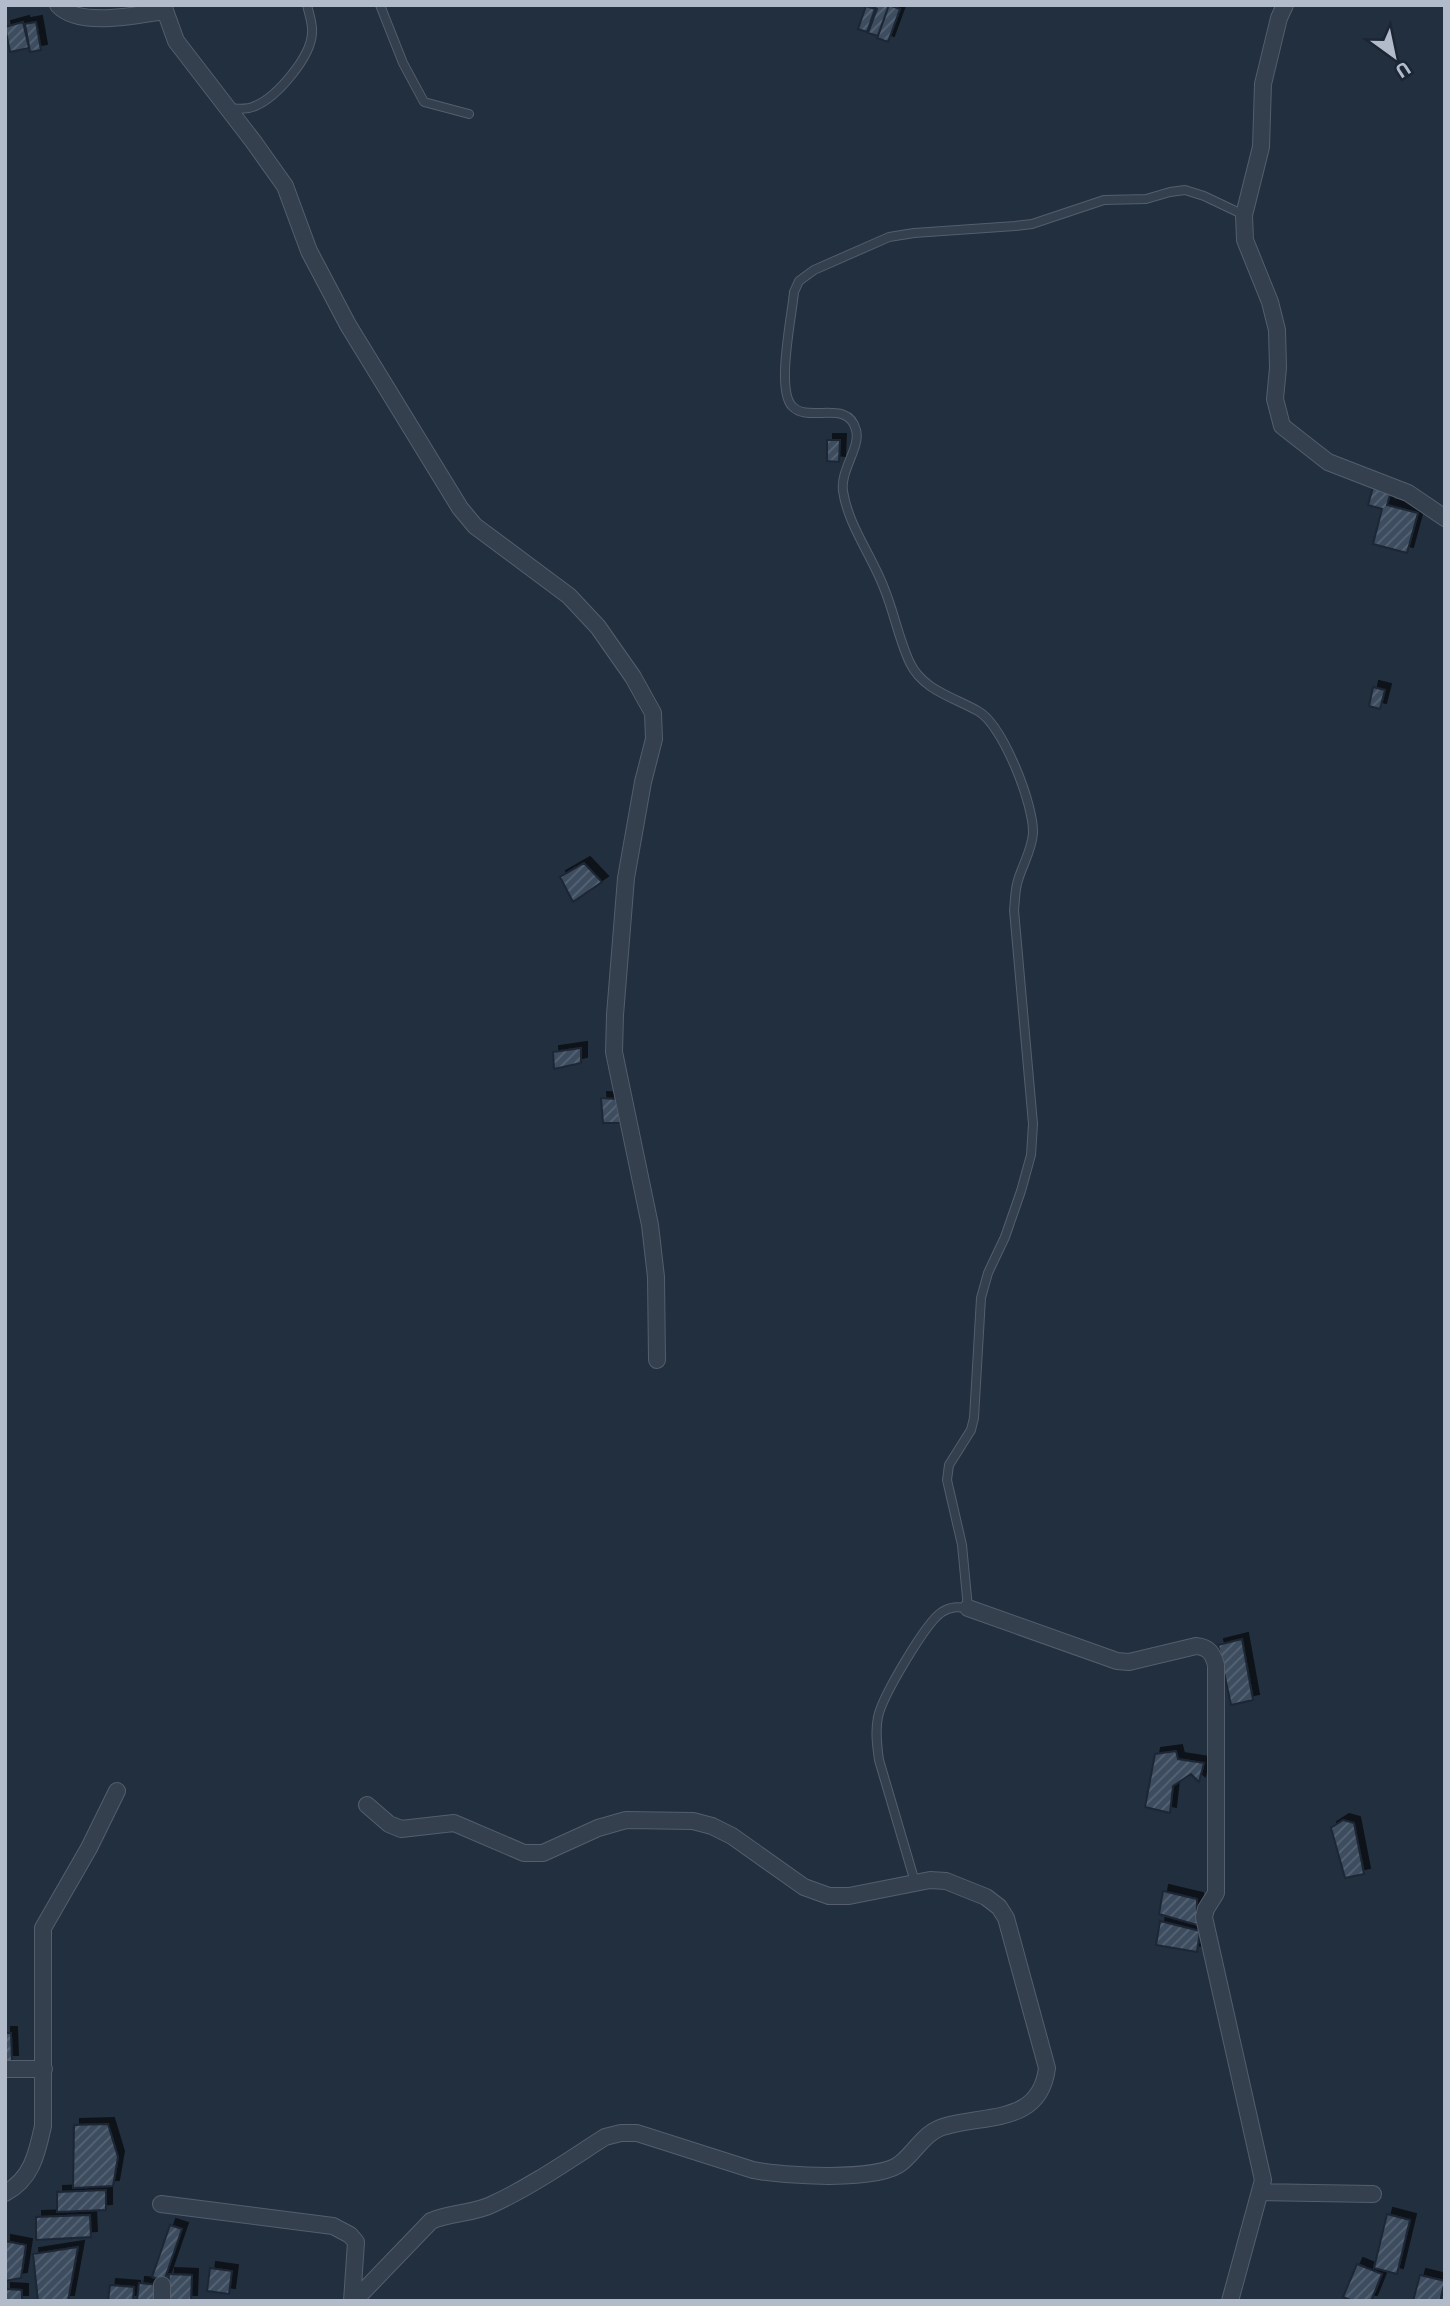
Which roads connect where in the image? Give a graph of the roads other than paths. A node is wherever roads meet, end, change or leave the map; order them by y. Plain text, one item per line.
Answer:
1 (58, 5) edge
2 (307, 5) edge
3 (380, 5) edge
4 (1285, 5) edge
5 (164, 8) edge
6 (228, 108) junction
7 (469, 114) dead end
8 (1244, 215) junction
9 (1445, 518) edge
10 (657, 1360) dead end
11 (968, 1608) junction
12 (117, 1791) dead end
13 (367, 1805) dead end
14 (915, 1882) junction
15 (5, 2069) edge
16 (44, 2069) junction
17 (1261, 2192) junction
18 (5, 2193) edge
19 (1373, 2194) dead end
20 (161, 2204) dead end
21 (353, 2301) edge
22 (1230, 2301) edge

1 - 5 street
2 - 6 lane
3 - 7 lane
4 - 8 street
5 - 6 street
6 - 10 street
8 - 9 street
8 - 11 lane
11 - 14 lane
11 - 17 street
12 - 16 street
13 - 14 street
14 - 21 street
15 - 16 street
16 - 18 street
17 - 19 street
17 - 22 street
20 - 21 street

